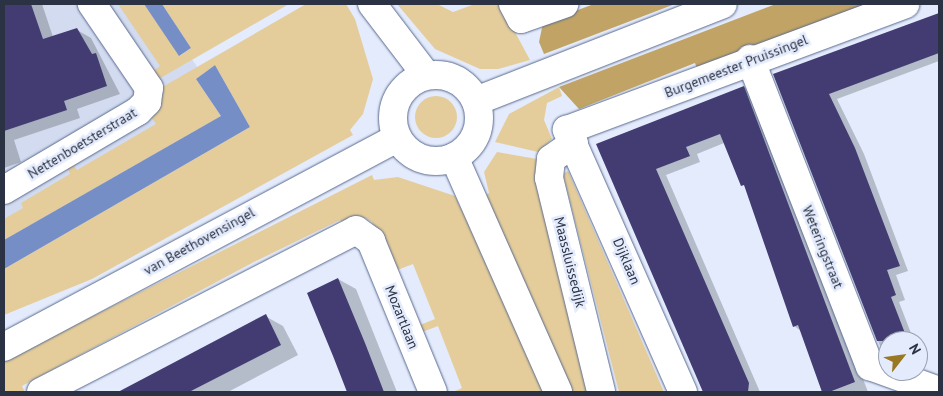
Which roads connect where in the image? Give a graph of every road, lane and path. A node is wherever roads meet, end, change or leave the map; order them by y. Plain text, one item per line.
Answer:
1 (92, 4) edge
2 (564, 4) edge
3 (723, 4) edge
4 (905, 4) edge
5 (376, 12) edge
6 (517, 12) edge
7 (750, 59) junction
8 (416, 81) junction
9 (476, 101) junction
10 (571, 137) junction
11 (397, 138) junction
12 (454, 157) junction
13 (4, 190) edge
14 (4, 347) edge
15 (939, 391) edge
16 (41, 392) edge
17 (432, 392) edge
18 (558, 392) edge
19 (602, 392) edge
20 (683, 392) edge

1 - 13 street, Nettenboetsterstraat
2 - 6 street
3 - 9 street
4 - 7 street, Burgemeester Pruissingel
5 - 8 street
7 - 10 street, Burgemeester Pruissingel
7 - 15 street, Weteringstraat
8 - 9 street
8 - 11 street
9 - 12 street
10 - 19 street, Maassluissedijk
10 - 20 street, Dijklaan
11 - 12 street
11 - 14 street, van Beethovensingel
12 - 18 street
16 - 17 street, Mozartlaan

